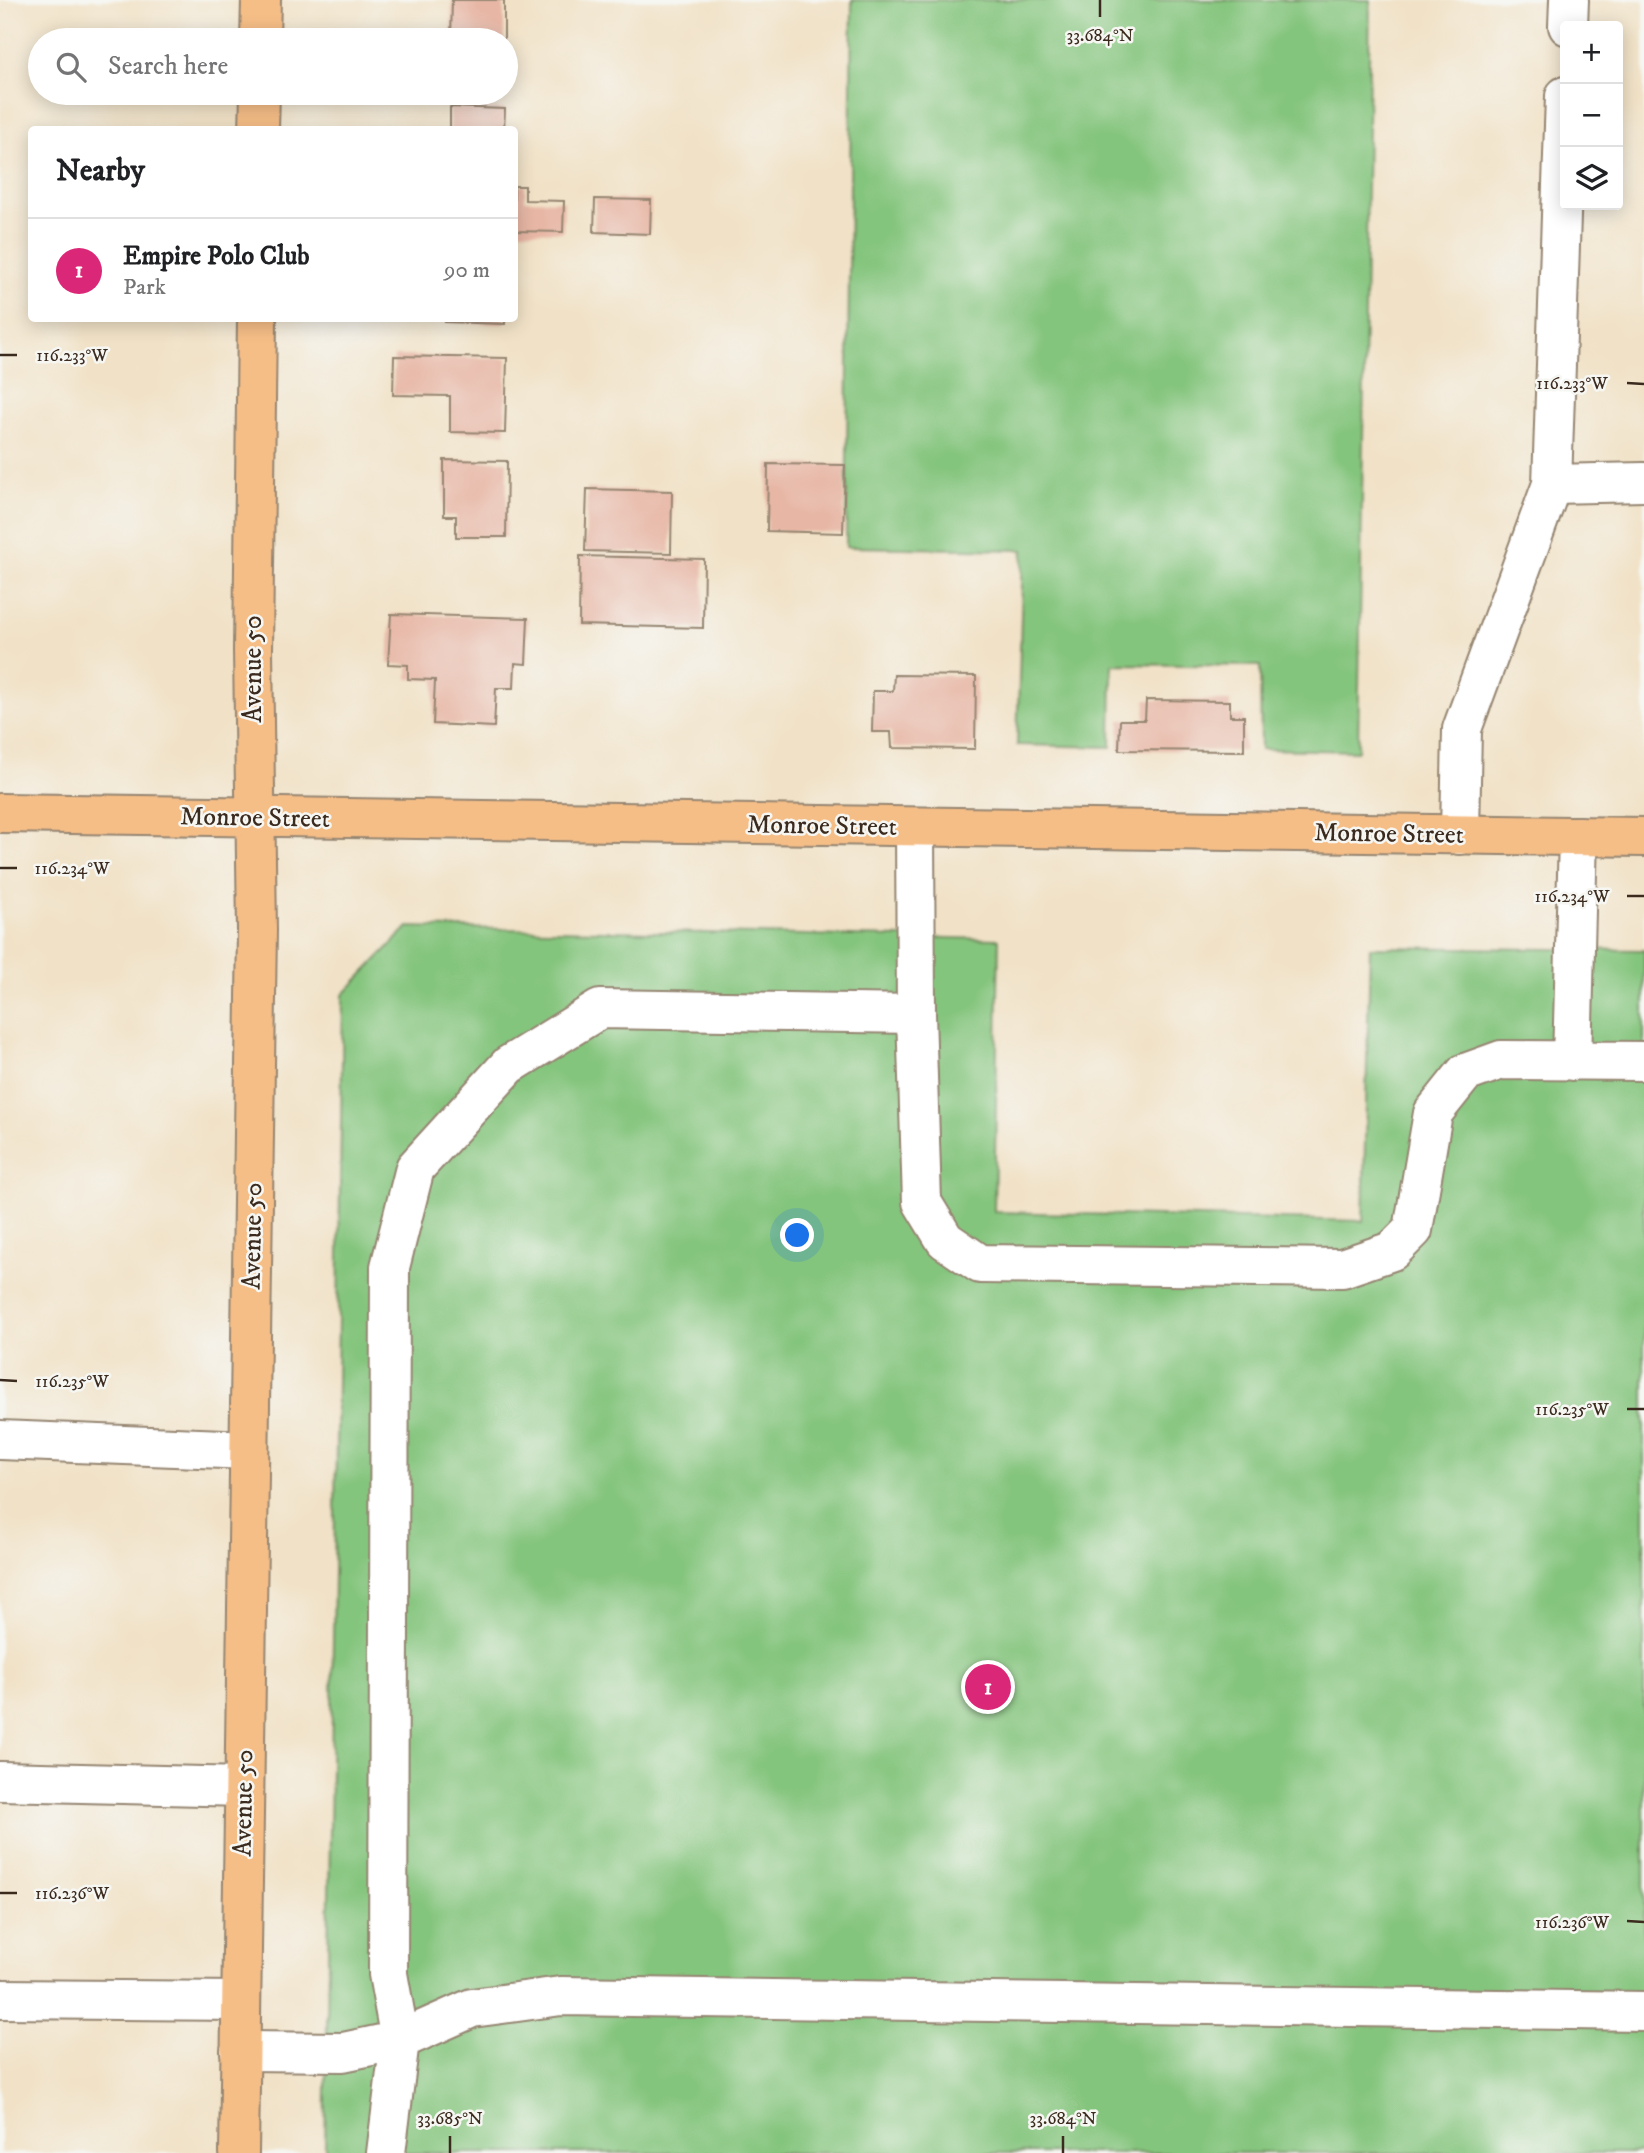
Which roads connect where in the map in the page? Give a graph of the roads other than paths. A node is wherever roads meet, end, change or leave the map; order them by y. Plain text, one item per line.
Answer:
1 (261, 0) edge
2 (1569, 0) edge
3 (1568, 21) edge
4 (260, 28) edge
5 (260, 105) edge
6 (259, 126) edge
7 (1563, 147) edge
8 (257, 322) edge
9 (1644, 482) edge
10 (1552, 484) junction
11 (0, 813) edge
12 (254, 817) junction
13 (915, 827) junction
14 (1460, 835) junction
15 (1578, 836) junction
16 (1644, 836) edge
17 (916, 1014) junction
18 (1573, 1061) junction
19 (1644, 1061) edge
20 (0, 1440) edge
21 (249, 1450) junction
22 (0, 1781) edge
23 (244, 1787) junction
24 (0, 1999) edge
25 (241, 2001) junction
26 (1644, 2011) edge
27 (400, 2040) junction
28 (240, 2050) junction
29 (239, 2153) edge
30 (386, 2153) edge

1 - 4 main road
2 - 3 lane
5 - 6 main road
7 - 10 lane
8 - 12 main road, Avenue 50
9 - 10 lane
10 - 14 lane
11 - 12 main road, Monroe Street
12 - 13 main road, Monroe Street
12 - 21 main road, Avenue 50
13 - 14 main road, Monroe Street
13 - 17 lane
14 - 15 main road, Monroe Street
15 - 16 main road, Monroe Street
15 - 18 lane
17 - 18 lane
17 - 27 lane
18 - 19 lane
20 - 21 lane
21 - 23 main road, Avenue 50
22 - 23 lane
23 - 25 main road, Avenue 50
24 - 25 lane
25 - 28 main road, Avenue 50
26 - 27 lane
27 - 28 lane
27 - 30 lane
28 - 29 main road, Avenue 50

